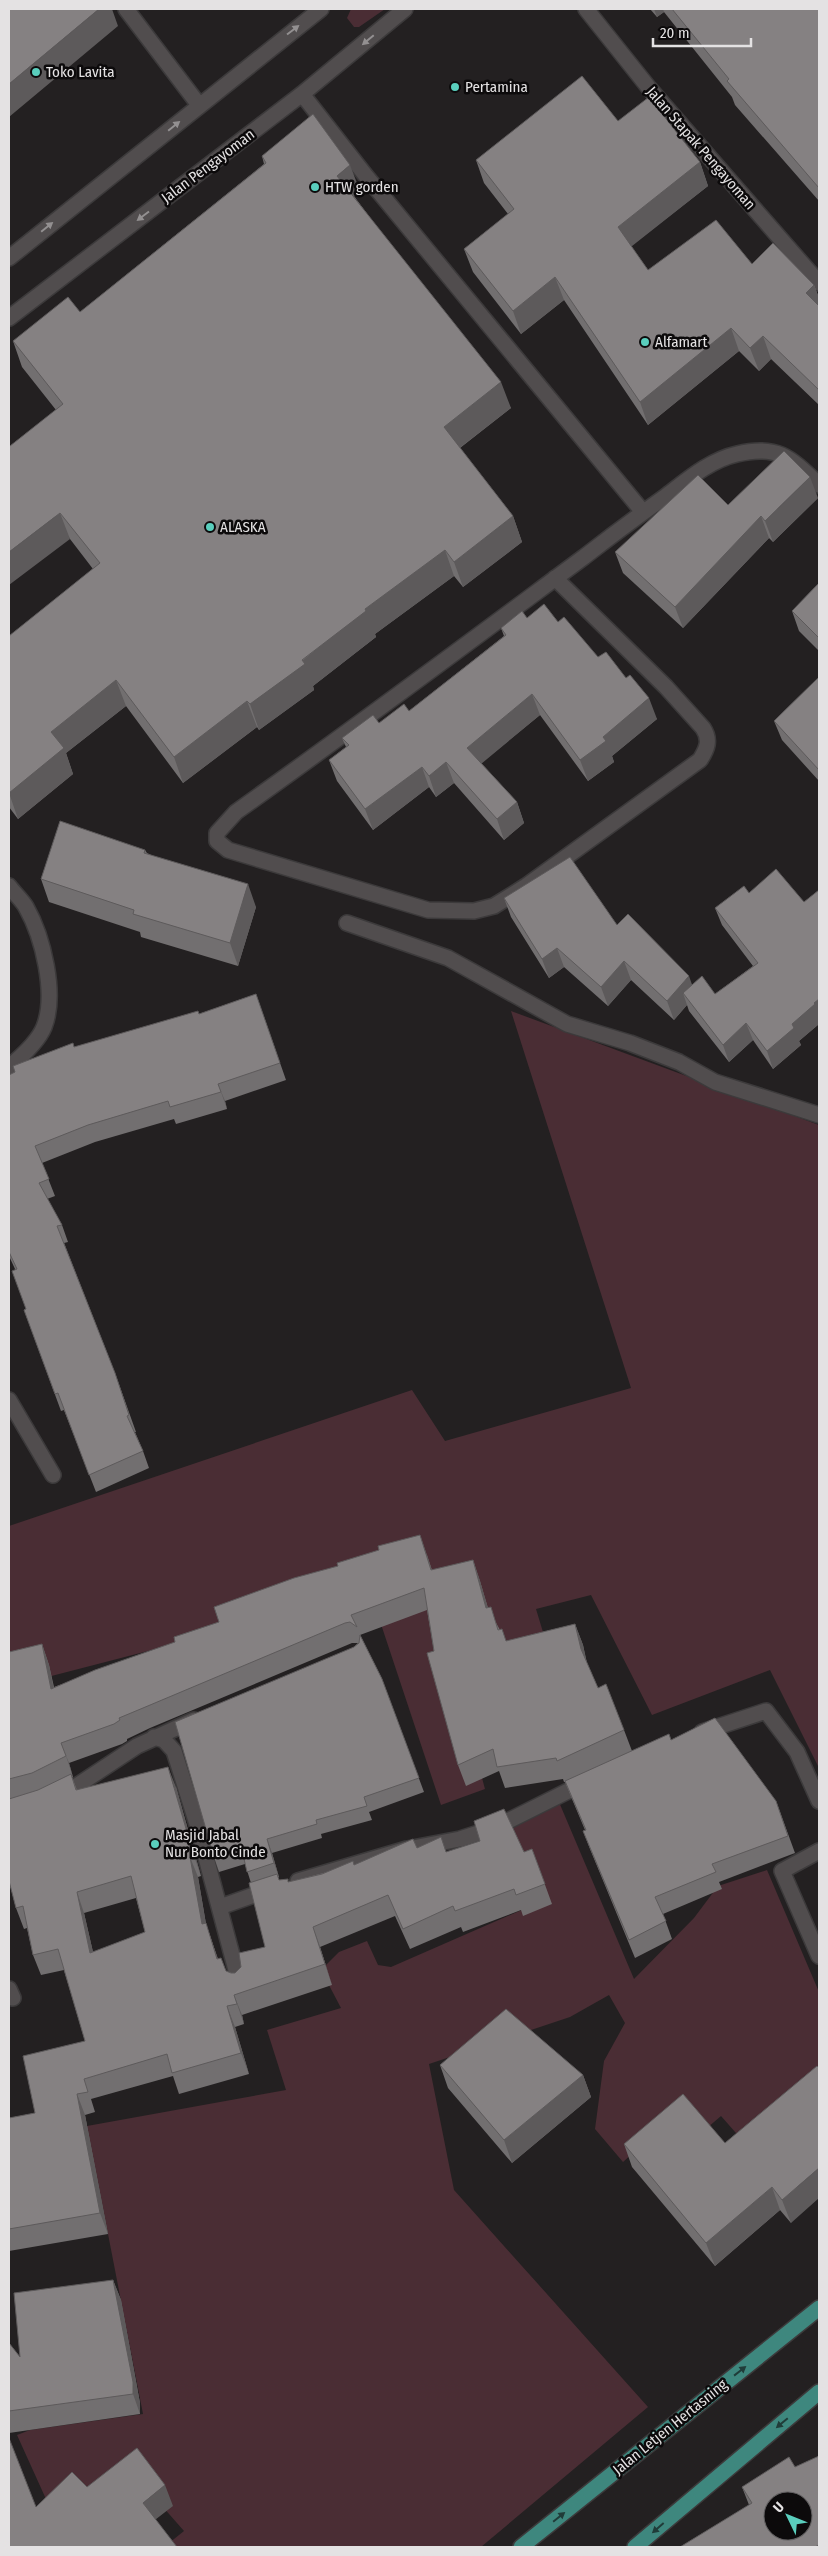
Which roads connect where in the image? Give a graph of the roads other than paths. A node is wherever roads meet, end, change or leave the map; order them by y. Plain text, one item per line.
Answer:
1 (126, 9) edge
2 (321, 9) edge
3 (405, 9) edge
4 (586, 9) edge
5 (302, 94) junction
6 (199, 105) junction
7 (9, 258) edge
8 (819, 283) edge
9 (9, 318) edge
10 (819, 485) edge
11 (643, 512) junction
12 (555, 578) junction
13 (9, 886) edge
14 (347, 923) dead end
15 (9, 1067) edge
16 (819, 1115) edge
17 (9, 1400) edge
18 (53, 1475) dead end
19 (209, 1714) edge
20 (154, 1737) junction
21 (688, 1737) edge
22 (600, 1776) edge
23 (819, 1801) edge
24 (43, 1802) edge
25 (819, 1851) edge
26 (220, 1907) junction
27 (819, 1956) edge
28 (240, 1985) edge
29 (819, 2308) edge
30 (819, 2392) edge
31 (521, 2547) edge
32 (636, 2547) edge

1 - 6 street
6 -> 2 street
3 -> 5 street, Jalan Pengayoman
4 - 8 street, Jalan Stapak Pengayoman
5 -> 9 street, Jalan Pengayoman
5 - 11 street
7 -> 6 street
10 - 11 street
11 - 12 street
12 - 12 street
13 - 15 street
14 - 16 street
17 - 18 street
19 - 20 street
20 - 24 street
20 - 26 street
21 - 23 street
22 - 26 street
25 - 27 street
26 - 28 street
31 -> 29 main road, Jalan Letjen Hertasning
30 -> 32 main road

